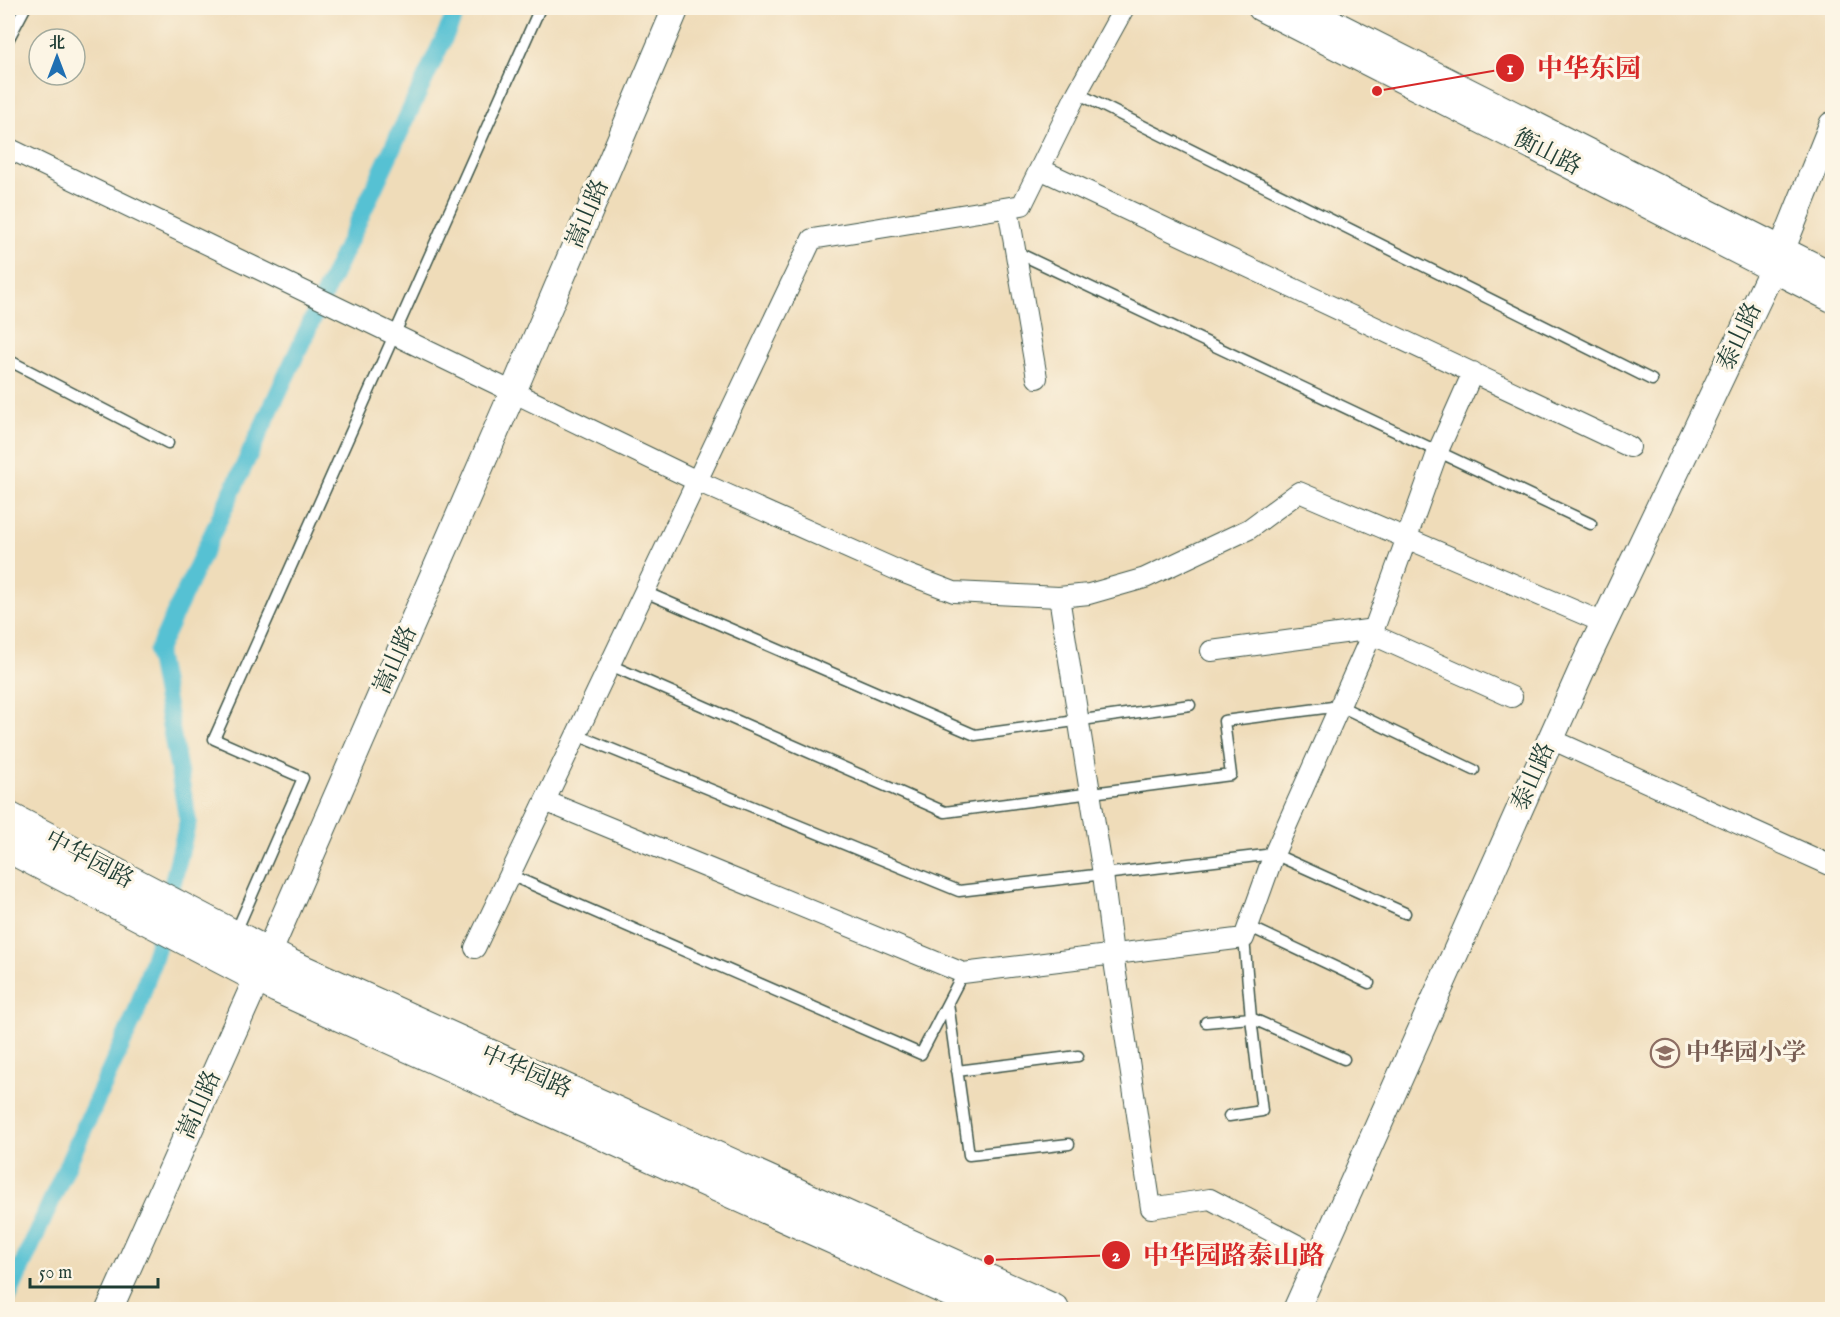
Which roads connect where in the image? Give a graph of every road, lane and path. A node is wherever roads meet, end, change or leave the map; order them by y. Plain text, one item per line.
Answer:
1 (25, 8) edge
2 (540, 8) edge
3 (676, 8) edge
4 (1124, 8) edge
5 (1261, 8) edge
6 (1303, 8) edge
7 (8, 40) edge
8 (1077, 93) junction
9 (1833, 125) edge
10 (8, 148) edge
11 (1040, 169) junction
12 (1008, 208) junction
13 (1015, 252) junction
14 (1777, 258) junction
15 (1833, 275) edge
16 (1833, 299) edge
17 (394, 335) junction
18 (8, 360) edge
19 (1473, 372) junction
20 (1037, 378) dead end
21 (1652, 380) dead end
22 (513, 392) junction
23 (168, 443) dead end
24 (1630, 447) dead end
25 (1438, 451) junction
26 (697, 481) junction
27 (1592, 524) dead end
28 (1407, 537) junction
29 (645, 592) junction
30 (1059, 597) junction
31 (1604, 623) junction
32 (1372, 631) junction
33 (1211, 651) dead end
34 (610, 665) junction
35 (1512, 697) dead end
36 (1190, 705) dead end
37 (1340, 706) junction
38 (1078, 720) junction
39 (577, 735) junction
40 (1551, 739) junction
41 (1474, 770) dead end
42 (1090, 793) junction
43 (545, 801) junction
44 (8, 818) edge
45 (8, 846) edge
46 (1274, 854) junction
47 (1833, 866) edge
48 (1103, 874) junction
49 (510, 875) junction
50 (140, 901) junction
51 (1405, 913) dead end
52 (1246, 932) junction
53 (229, 947) junction
54 (475, 948) dead end
55 (1113, 954) junction
56 (263, 965) junction
57 (963, 973) junction
58 (1369, 983) dead end
59 (948, 1003) junction
60 (1251, 1018) junction
61 (1206, 1022) dead end
62 (1078, 1056) dead end
63 (1344, 1059) dead end
64 (957, 1071) junction
65 (1229, 1116) dead end
66 (1069, 1144) dead end
67 (1320, 1257) junction
68 (108, 1310) edge
69 (993, 1310) edge
70 (1053, 1310) edge
71 (1296, 1310) edge

1 - 7 lane
2 - 17 lane
3 - 22 street, 嵩山路
4 - 8 street
5 - 14 street, 衡山路
6 - 14 street, 衡山路
8 - 11 street
8 - 21 lane
9 - 14 street
10 - 17 street
11 - 12 street
11 - 19 street
12 - 13 street
12 - 26 street
13 - 20 street
13 - 25 lane
14 - 15 street, 衡山路
14 - 16 street, 衡山路
14 - 31 street, 泰山路
17 - 22 street
17 - 53 lane
18 - 23 lane
19 - 24 street
19 - 25 street
22 - 26 street
22 - 56 street, 嵩山路
25 - 27 lane
25 - 28 street
26 - 29 street
26 - 30 street
28 - 30 street
28 - 31 street
28 - 32 street
29 - 34 street
29 - 38 lane
30 - 38 street
31 - 40 street, 泰山路
32 - 33 street
32 - 35 street
32 - 37 street
34 - 39 street
34 - 42 lane
36 - 38 lane
37 - 41 lane
37 - 42 lane
37 - 46 street
38 - 42 street
39 - 43 street
39 - 48 lane
40 - 47 street
40 - 67 street, 泰山路
42 - 48 street
43 - 49 street
43 - 57 street
44 - 50 main road, 中华园路
45 - 50 main road, 中华园路
46 - 48 lane
46 - 51 lane
46 - 52 street
48 - 55 street
49 - 54 street
49 - 59 lane
50 - 53 main road, 中华园路
52 - 55 street
52 - 58 lane
52 - 60 lane
53 - 56 main road, 中华园路
55 - 57 street
55 - 67 street
56 - 68 street, 嵩山路
56 - 69 main road, 中华园路
56 - 70 main road, 中华园路
57 - 59 lane
59 - 64 lane
60 - 61 lane
60 - 63 lane
60 - 65 lane
62 - 64 lane
64 - 66 lane
67 - 71 street, 泰山路

